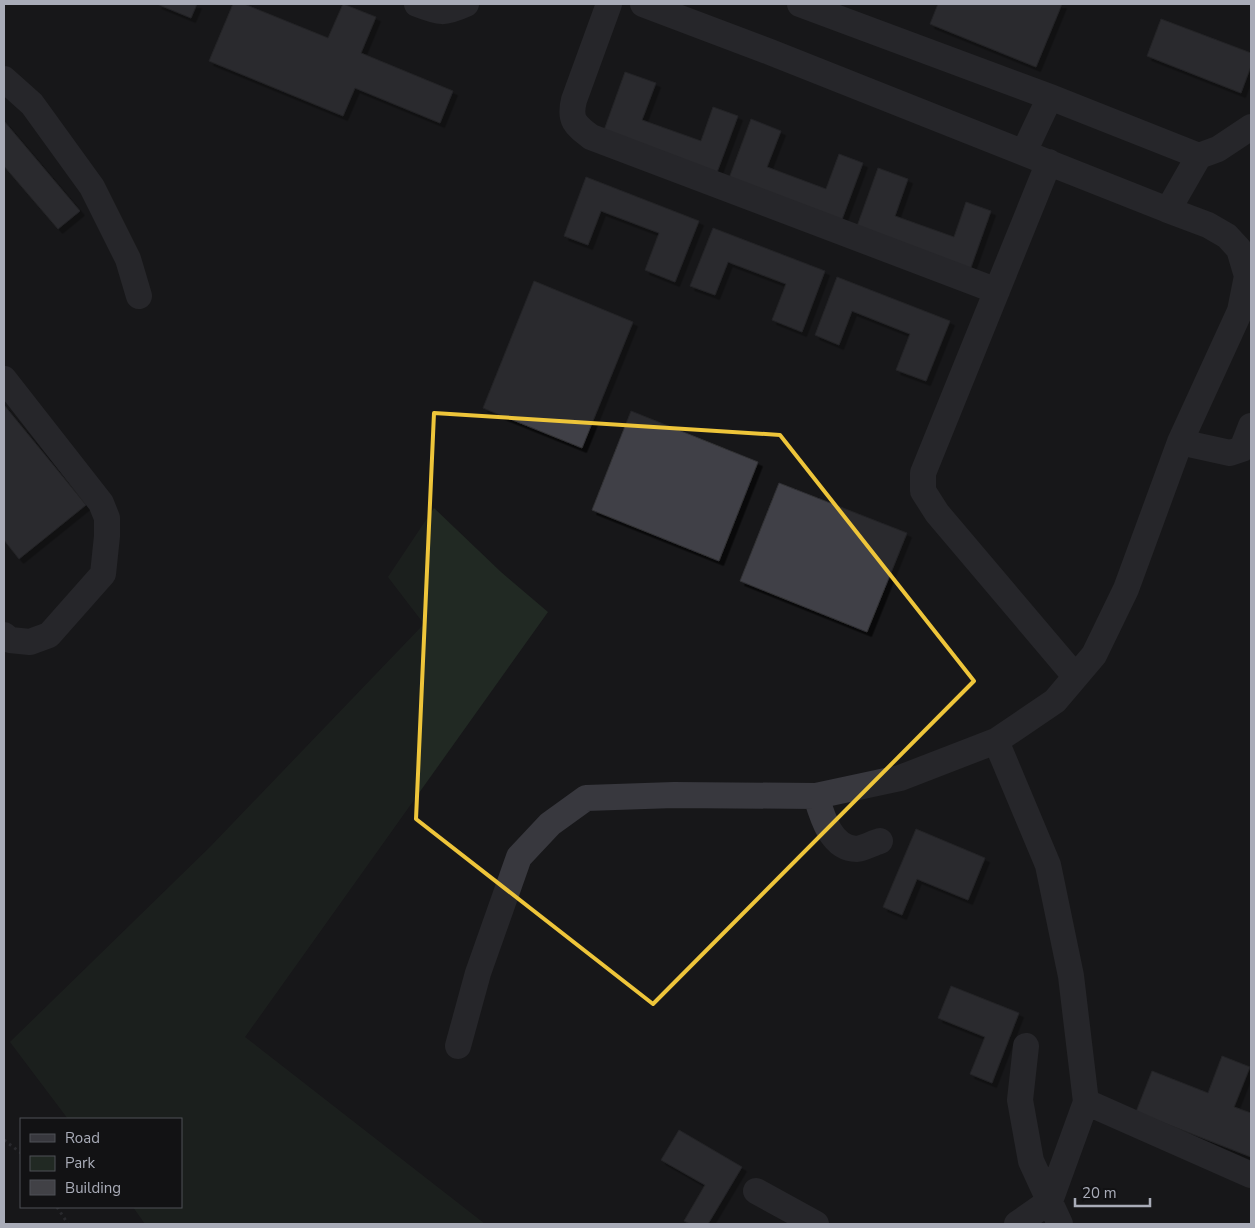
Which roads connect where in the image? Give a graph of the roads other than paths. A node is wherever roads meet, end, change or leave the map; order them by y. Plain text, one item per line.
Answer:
1 (417, 4) edge
2 (466, 4) edge
3 (609, 4) edge
4 (643, 4) edge
5 (800, 4) edge
6 (4, 79) edge
7 (1050, 97) junction
8 (1251, 128) edge
9 (1024, 152) junction
10 (1199, 156) junction
11 (1049, 162) junction
12 (1168, 210) junction
13 (997, 291) junction
14 (139, 296) dead end
15 (1243, 320) edge
16 (4, 379) edge
17 (1251, 426) edge
18 (1180, 442) junction
19 (4, 634) edge
20 (1075, 676) junction
21 (996, 741) junction
22 (816, 796) junction
23 (880, 841) dead end
24 (458, 1046) dead end
25 (1026, 1046) dead end
26 (1086, 1102) junction
27 (1251, 1175) edge
28 (756, 1191) dead end
29 (1055, 1213) edge
30 (816, 1224) edge
31 (1018, 1224) edge

1 - 2 street
3 - 13 street
4 - 9 street
5 - 7 street
6 - 14 street
7 - 9 street
7 - 10 street
8 - 10 street
9 - 11 street
10 - 12 street
11 - 12 street
11 - 13 street
12 - 15 street
13 - 20 street
15 - 18 street
16 - 19 street
17 - 18 street
18 - 20 street
20 - 21 street
21 - 22 street
21 - 26 street
22 - 23 street
22 - 24 street
25 - 29 street
26 - 27 street
26 - 29 street
28 - 30 street
29 - 31 street

